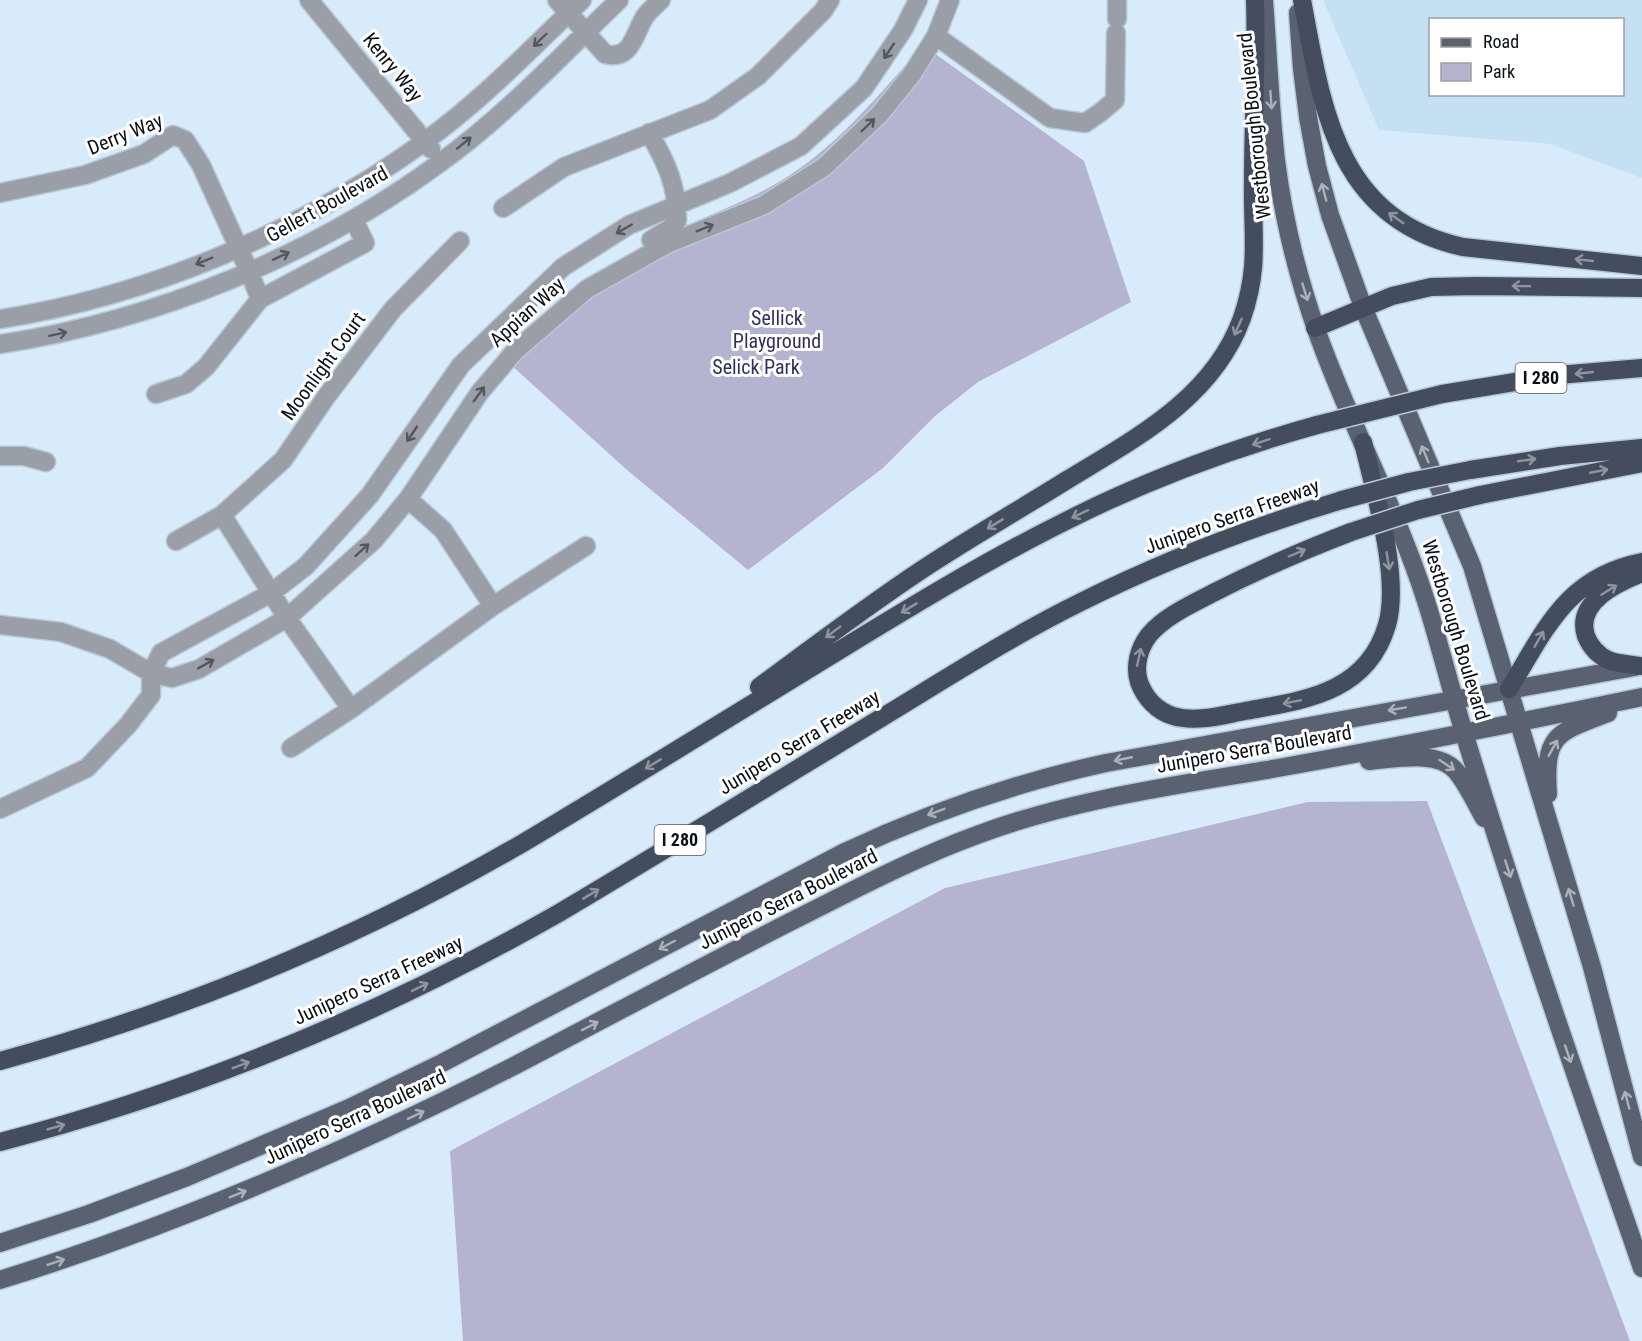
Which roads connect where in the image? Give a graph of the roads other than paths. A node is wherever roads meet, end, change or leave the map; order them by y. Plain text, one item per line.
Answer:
1 (309, 0) edge
2 (582, 0) edge
3 (619, 0) edge
4 (661, 0) edge
5 (830, 0) edge
6 (918, 0) edge
7 (950, 0) edge
8 (1117, 0) edge
9 (1256, 0) edge
10 (1264, 0) edge
11 (1299, 0) edge
12 (562, 7) edge
13 (585, 34) junction
14 (936, 36) junction
15 (649, 133) junction
16 (425, 142) junction
17 (442, 162) junction
18 (0, 193) edge
19 (677, 206) junction
20 (503, 208) dead end
21 (354, 220) junction
22 (460, 242) dead end
23 (239, 248) junction
24 (1642, 266) edge
25 (249, 271) junction
26 (597, 283) junction
27 (1642, 288) edge
28 (260, 299) junction
29 (1363, 307) junction
30 (0, 319) edge
31 (1315, 328) junction
32 (0, 344) edge
33 (1642, 368) edge
34 (156, 394) dead end
35 (1363, 442) junction
36 (1642, 448) edge
37 (0, 456) edge
38 (46, 462) dead end
39 (1642, 463) edge
40 (408, 500) junction
41 (222, 515) junction
42 (176, 541) dead end
43 (586, 546) dead end
44 (1642, 562) edge
45 (1642, 573) edge
46 (272, 593) junction
47 (492, 606) junction
48 (287, 618) junction
49 (0, 625) edge
50 (1641, 666) edge
51 (151, 673) junction
52 (1509, 689) junction
53 (1642, 698) edge
54 (1455, 699) junction
55 (351, 709) junction
56 (1519, 722) junction
57 (1464, 733) junction
58 (291, 748) dead end
59 (674, 751) junction
60 (1286, 766) junction
61 (0, 810) edge
62 (1550, 826) junction
63 (1500, 844) junction
64 (0, 1061) edge
65 (0, 1142) edge
66 (1642, 1157) edge
67 (0, 1243) edge
68 (1642, 1268) edge
69 (0, 1280) edge

1 - 16 street, Kenry Way
2 - 12 street, Gellert Boulevard
3 - 13 street, Gellert Boulevard
4 - 13 street
5 - 15 street
6 -> 19 street, Appian Way
7 - 14 street, Appian Way
8 - 14 street
9 -> 59 highway
10 -> 31 main road, Westborough Boulevard
24 -> 11 highway
29 -> 11 main road, Westborough Boulevard
12 - 13 street
12 -> 16 street, Gellert Boulevard
17 -> 13 street, Gellert Boulevard
26 -> 14 street, Appian Way
15 - 19 street
15 - 20 street
16 - 17 street, Kenry Way
16 - 23 street, Gellert Boulevard
17 - 21 street, Gellert Boulevard
18 - 23 street, Derry Way
19 - 26 street
19 -> 46 street, Appian Way
25 -> 21 street, Gellert Boulevard
21 - 28 street
22 - 41 street, Moonlight Court
23 - 25 street
23 -> 30 street, Gellert Boulevard
25 - 28 street
32 -> 25 street, Gellert Boulevard
40 -> 26 street, Appian Way
27 -> 29 highway
28 - 34 street
29 - 31 highway
52 -> 29 main road, Westborough Boulevard
31 - 35 main road, Westborough Boulevard
33 -> 59 highway, I 280, bridge
35 -> 39 highway, bridge
35 - 54 main road, Westborough Boulevard
65 -> 36 highway, Junipero Serra Freeway / I 280, bridge
37 - 38 street
40 - 47 street
48 -> 40 street, Appian Way
41 - 42 street, Moonlight Court
41 - 46 street
43 - 47 street
52 -> 44 highway
50 -> 45 highway
46 - 48 street
46 - 51 street, Appian Way
47 - 55 street
51 -> 48 street, Appian Way
48 - 55 street
49 - 51 street
50 - 52 main road, Junipero Serra Boulevard
51 - 61 street, Appian Way
52 - 54 main road, Junipero Serra Boulevard
52 - 56 main road, Westborough Boulevard
53 - 56 main road, Junipero Serra Boulevard
62 -> 53 main road
54 - 57 main road, Westborough Boulevard
54 -> 67 main road, Junipero Serra Boulevard
55 - 58 street
56 - 57 main road, Junipero Serra Boulevard
56 - 62 main road, Westborough Boulevard
57 - 60 main road, Junipero Serra Boulevard
57 - 63 main road, Westborough Boulevard
59 -> 64 highway, I 280
60 -> 63 main road
69 -> 60 main road, Junipero Serra Boulevard
66 -> 62 main road, Westborough Boulevard
63 -> 68 main road, Westborough Boulevard

